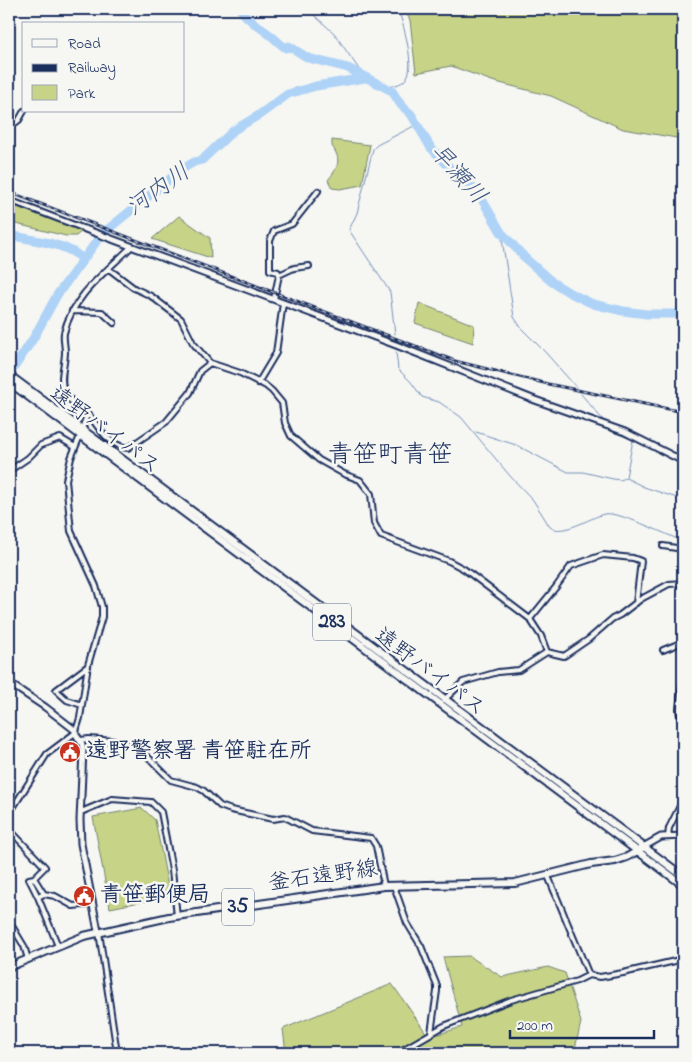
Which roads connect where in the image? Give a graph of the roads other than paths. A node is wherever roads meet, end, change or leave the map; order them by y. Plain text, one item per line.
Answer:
1 (23, 112) edge
2 (9, 124) edge
3 (318, 191) dead end
4 (9, 200) edge
5 (85, 229) joint
6 (131, 247) junction
7 (309, 266) dead end
8 (109, 269) junction
9 (279, 275) junction
10 (274, 299) junction
11 (283, 303) junction
12 (72, 311) junction
13 (114, 323) dead end
14 (210, 362) junction
15 (9, 375) edge
16 (9, 382) edge
17 (258, 383) junction
18 (27, 392) junction
19 (87, 415) junction
20 (81, 432) junction
21 (75, 448) junction
22 (683, 461) edge
23 (9, 471) edge
24 (663, 546) dead end
25 (683, 549) edge
26 (683, 583) edge
27 (636, 604) junction
28 (530, 619) junction
29 (683, 642) edge
30 (663, 650) dead end
31 (547, 652) junction
32 (88, 666) junction
33 (9, 683) edge
34 (683, 683) edge
35 (442, 701) junction
36 (82, 705) junction
37 (76, 732) junction
38 (683, 733) edge
39 (80, 740) junction
40 (683, 800) edge
41 (81, 812) junction
42 (9, 814) edge
43 (9, 829) edge
44 (683, 836) edge
45 (668, 837) junction
46 (644, 846) junction
47 (638, 851) junction
48 (548, 876) junction
49 (683, 876) edge
50 (34, 878) junction
51 (683, 885) edge
52 (384, 886) junction
53 (394, 886) junction
54 (44, 894) junction
55 (38, 897) junction
56 (93, 904) junction
57 (177, 916) junction
58 (9, 921) edge
59 (98, 931) junction
60 (58, 946) junction
61 (683, 958) edge
62 (28, 959) junction
63 (9, 967) edge
64 (589, 975) junction
65 (431, 1033) junction
66 (117, 1053) edge
67 (397, 1053) edge

1 - 2 street
3 - 9 street
4 - 5 street
5 - 6 street
6 - 8 street
6 - 10 street
7 - 9 street
8 - 12 street
8 - 14 street
9 - 10 street
10 - 11 street
11 - 17 street
11 - 22 street
12 - 13 street
12 - 19 street
14 - 17 street
14 - 19 street
15 - 18 main road, 遠野バイパス / 283
16 - 18 main road, 遠野バイパス / 283
17 - 28 street
18 - 20 main road, 遠野バイパス / 283
19 - 20 street
20 - 21 street
20 - 35 main road, 遠野バイパス / 283
21 - 23 street
21 - 32 street
24 - 25 street
26 - 27 street
27 - 28 street
27 - 31 street
28 - 31 street
29 - 30 street
31 - 35 street
32 - 36 street
32 - 36 street
33 - 37 street
34 - 38 street
35 - 46 main road, 遠野バイパス / 283
35 - 47 main road, 遠野バイパス / 283
36 - 37 street
37 - 39 street
37 - 42 street
39 - 41 street
39 - 52 street
40 - 45 street
41 - 56 street
41 - 57 street
43 - 50 street
44 - 45 street
45 - 46 street
46 - 47 main road, 釜石遠野線 / 35
46 - 49 main road, 遠野バイパス / 283
47 - 48 main road, 釜石遠野線 / 35
47 - 51 main road, 遠野バイパス / 283
48 - 53 main road, 釜石遠野線 / 35
48 - 64 street
50 - 54 street
50 - 55 street
52 - 53 main road, 釜石遠野線 / 35
52 - 57 main road, 釜石遠野線 / 35
53 - 65 street
54 - 55 street
54 - 56 street
55 - 60 street
56 - 59 street
57 - 59 main road, 釜石遠野線 / 35
58 - 62 street
59 - 60 main road, 釜石遠野線 / 35
59 - 66 street
60 - 62 main road, 釜石遠野線 / 35
61 - 64 street
62 - 63 main road, 釜石遠野線 / 35
64 - 65 street
65 - 67 street

